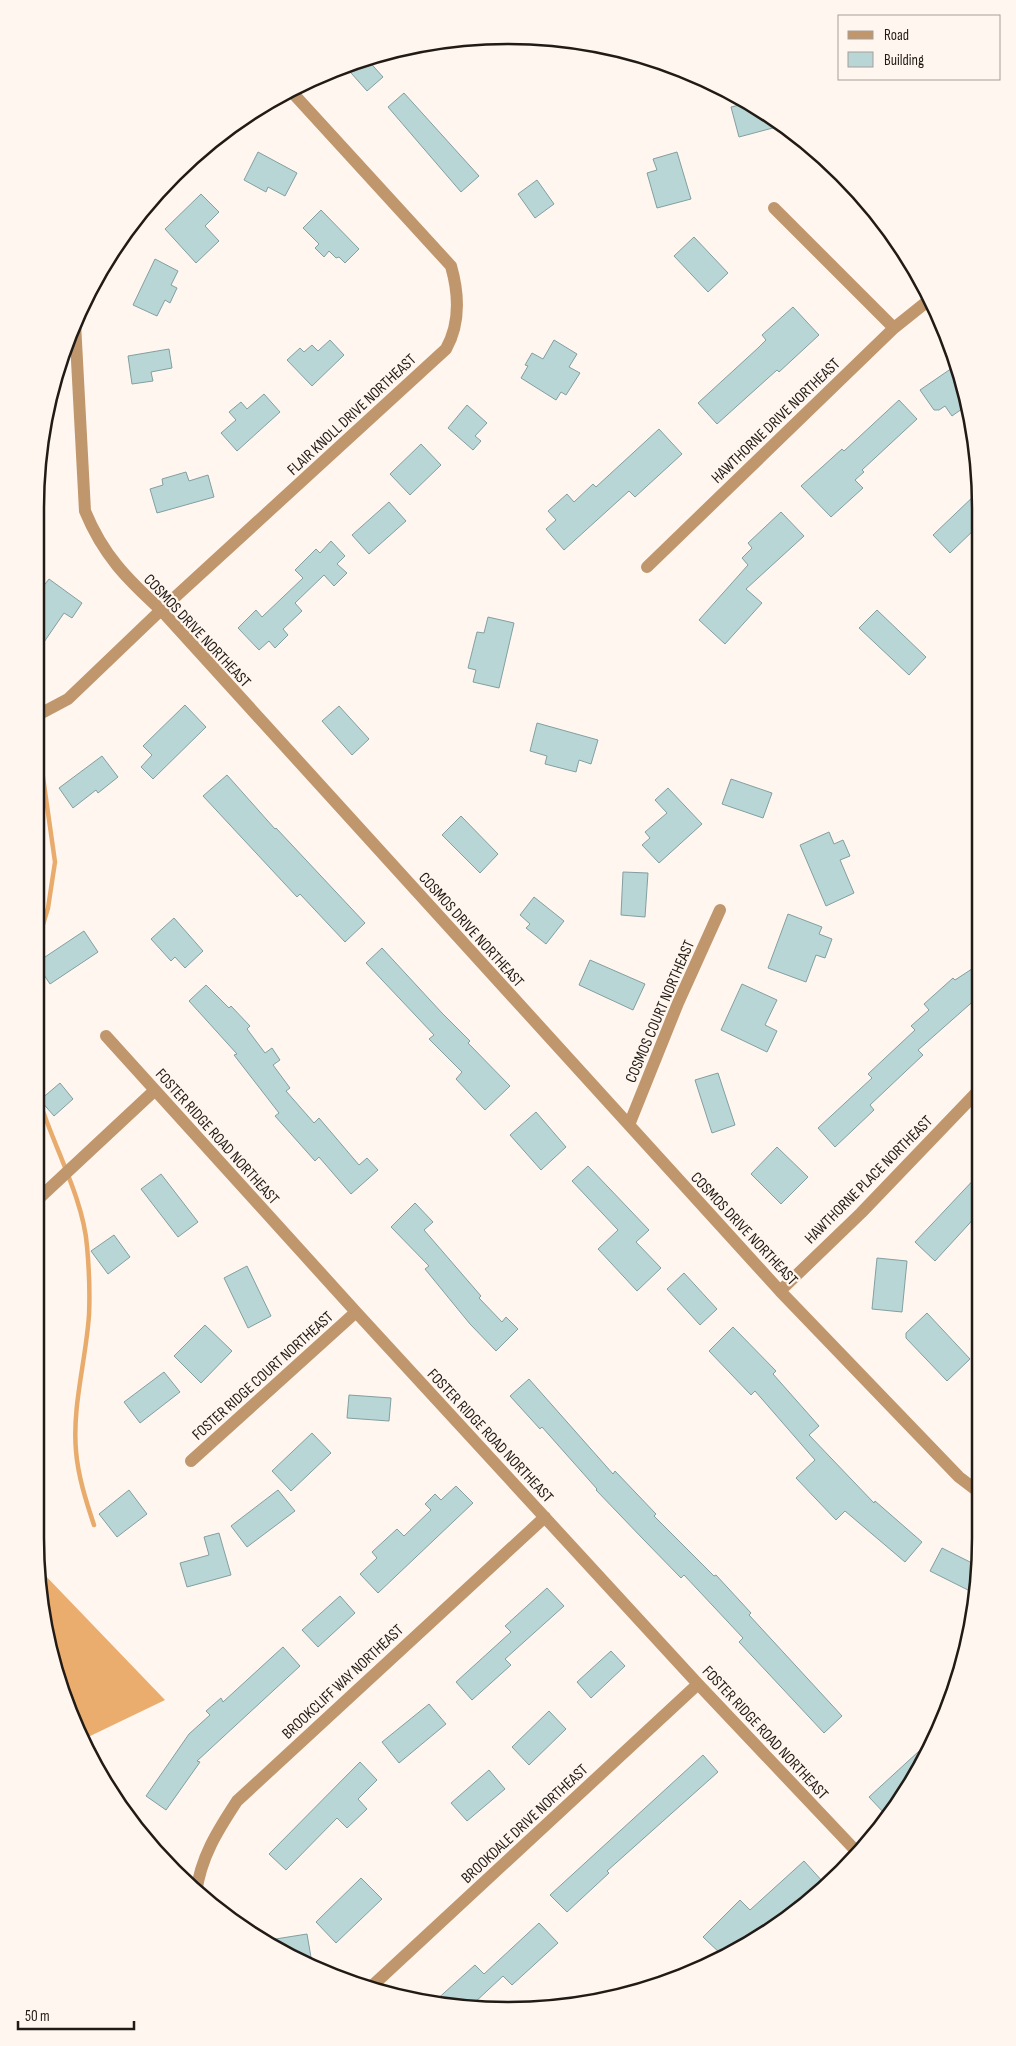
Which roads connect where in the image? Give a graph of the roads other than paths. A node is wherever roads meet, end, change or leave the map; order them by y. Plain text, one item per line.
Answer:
1 (295, 96) edge
2 (774, 208) dead end
3 (924, 304) edge
4 (894, 328) junction
5 (76, 338) edge
6 (647, 567) dead end
7 (161, 610) junction
8 (44, 712) edge
9 (720, 910) dead end
10 (106, 1036) dead end
11 (154, 1091) junction
12 (972, 1097) edge
13 (629, 1126) junction
14 (44, 1194) edge
15 (780, 1291) junction
16 (356, 1312) junction
17 (191, 1461) dead end
18 (972, 1487) edge
19 (544, 1517) junction
20 (698, 1684) junction
21 (853, 1848) edge
22 (198, 1883) edge
23 (376, 1983) edge

1 - 7 street, FLAIR KNOLL DRIVE NORTHEAST
2 - 4 street
3 - 4 street, HAWTHORNE DRIVE NORTHEAST
4 - 6 street, HAWTHORNE DRIVE NORTHEAST
5 - 7 street, COSMOS DRIVE NORTHEAST
7 - 8 street, FLAIR KNOLL DRIVE NORTHEAST
7 - 13 street, COSMOS DRIVE NORTHEAST
9 - 13 street, COSMOS COURT NORTHEAST
10 - 11 street, FOSTER RIDGE ROAD NORTHEAST
11 - 14 street
11 - 16 street, FOSTER RIDGE ROAD NORTHEAST
12 - 15 street, HAWTHORNE PLACE NORTHEAST
13 - 15 street, COSMOS DRIVE NORTHEAST
15 - 18 street, COSMOS DRIVE NORTHEAST
16 - 17 street, FOSTER RIDGE COURT NORTHEAST
16 - 19 street, FOSTER RIDGE ROAD NORTHEAST
19 - 20 street, FOSTER RIDGE ROAD NORTHEAST
19 - 22 street, BROOKCLIFF WAY NORTHEAST
20 - 21 street, FOSTER RIDGE ROAD NORTHEAST
20 - 23 street, BROOKDALE DRIVE NORTHEAST

